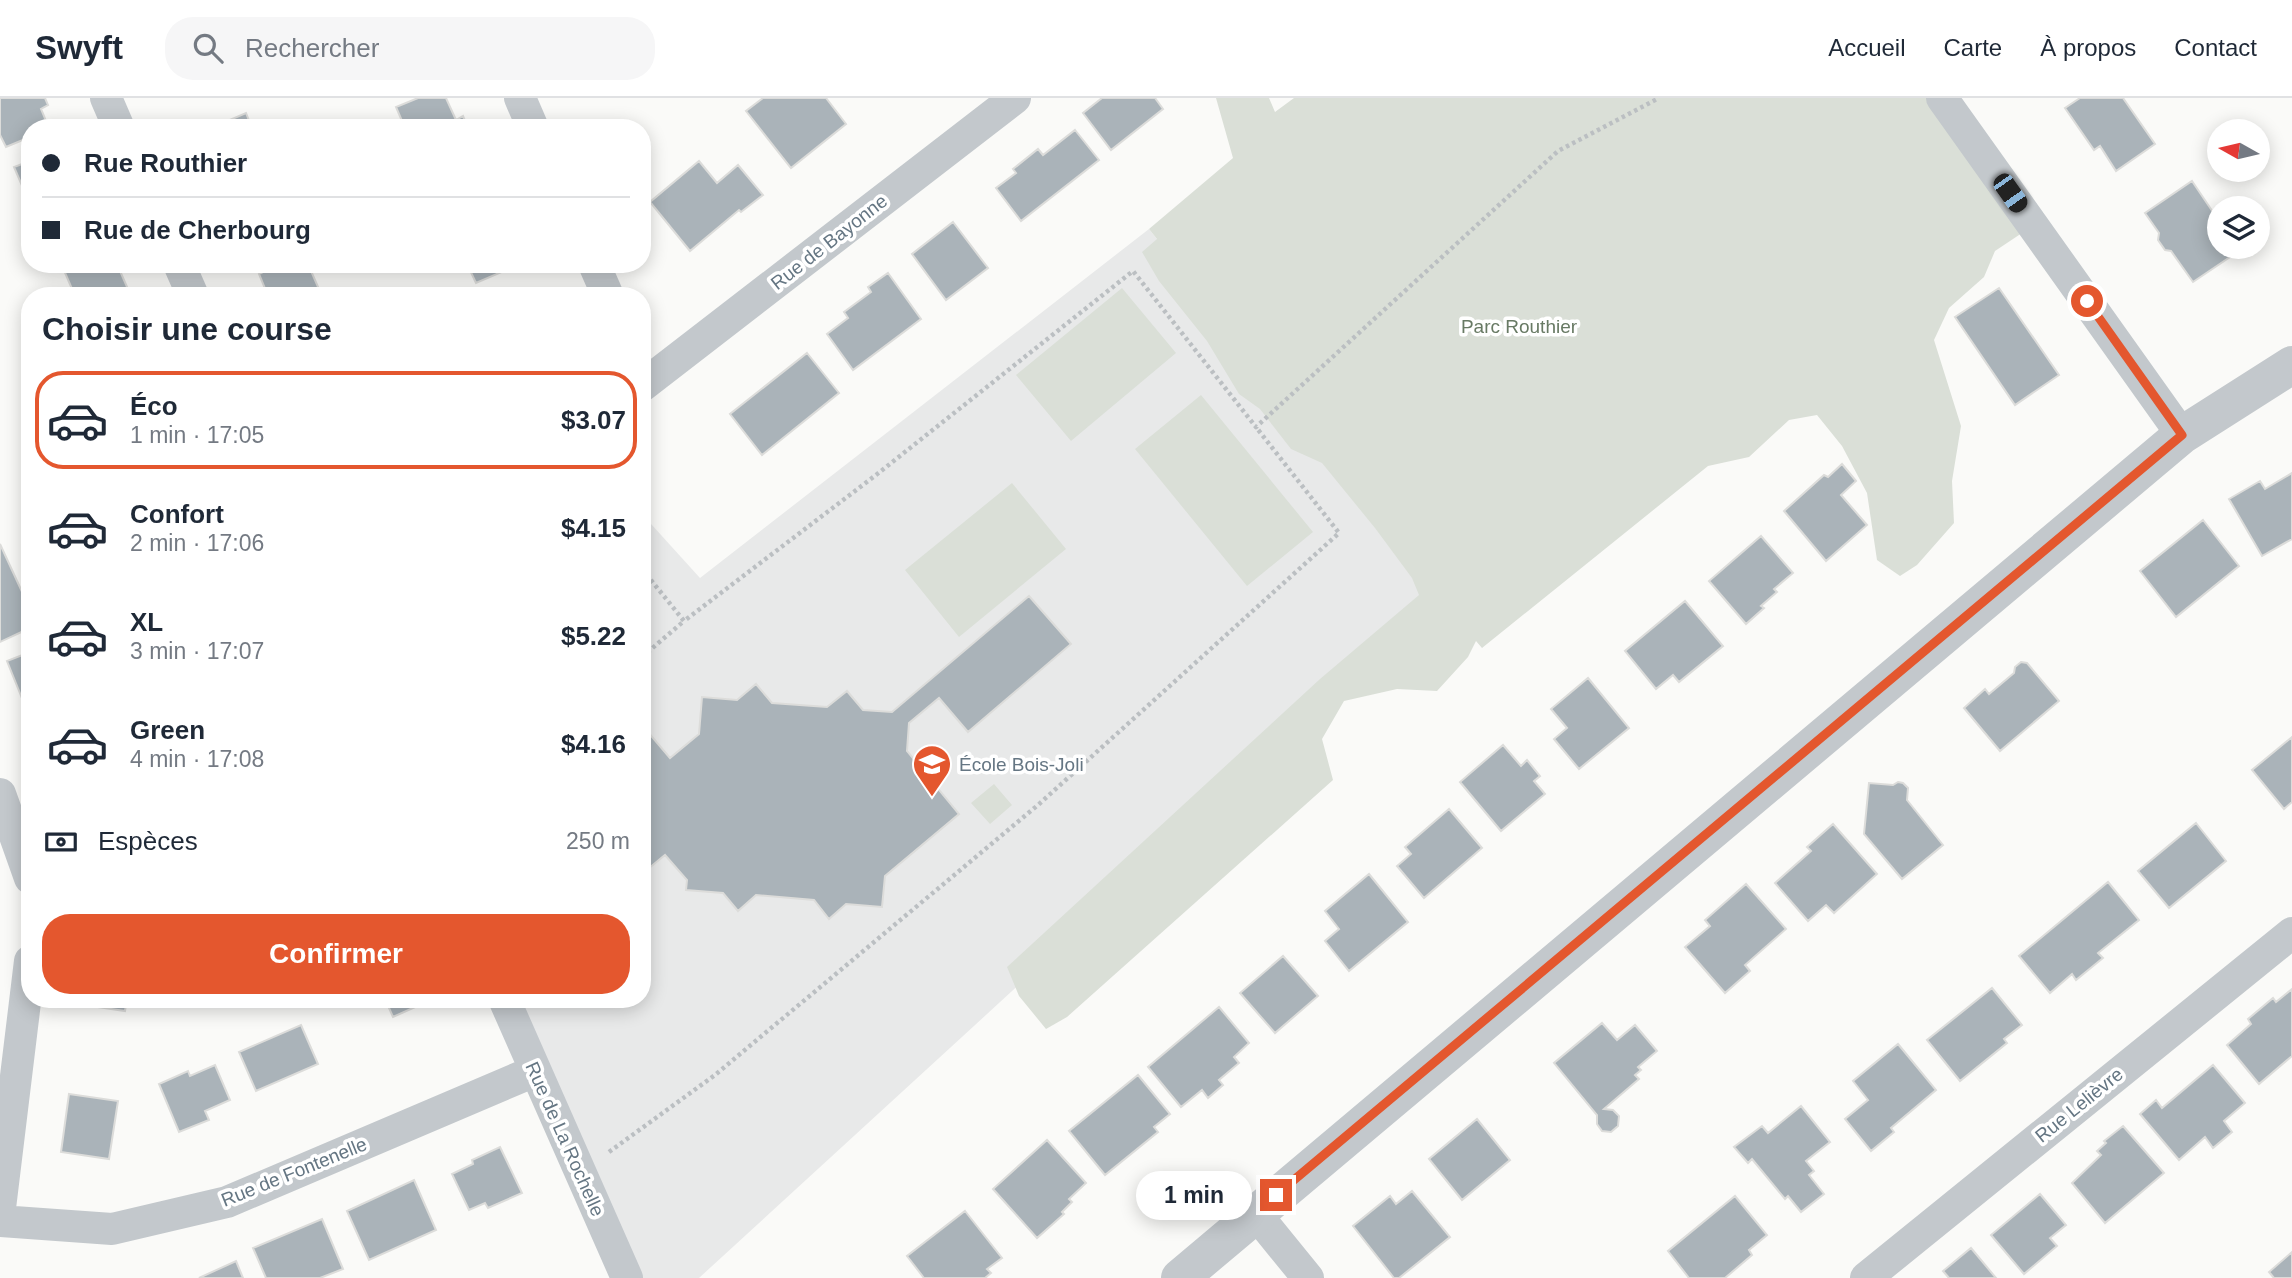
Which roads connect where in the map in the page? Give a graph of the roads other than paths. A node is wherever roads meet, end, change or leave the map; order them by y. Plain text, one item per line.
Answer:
1 (106, 98) edge
2 (520, 98) edge
3 (1016, 98) edge
4 (1942, 98) edge
5 (115, 119) edge
6 (529, 119) edge
7 (2292, 365) edge
8 (651, 375) edge
9 (2182, 435) junction
10 (0, 794) edge
11 (21, 853) edge
12 (2292, 933) edge
13 (24, 1008) edge
14 (507, 1008) edge
15 (535, 1071) junction
16 (0, 1208) edge
17 (1255, 1213) junction
18 (0, 1221) edge
19 (627, 1278) edge
20 (1180, 1278) edge
21 (1308, 1278) edge
22 (1866, 1278) edge

1 - 5 street
2 - 6 street
3 - 8 street, Rue de Bayonne
4 - 9 street
7 - 9 street
9 - 17 street
10 - 11 street
12 - 22 street, Rue Lelièvre
13 - 16 street
14 - 15 street, Rue de La Rochelle
15 - 18 street, Rue de Fontenelle
15 - 19 street, Rue de La Rochelle
17 - 20 street
17 - 21 street

